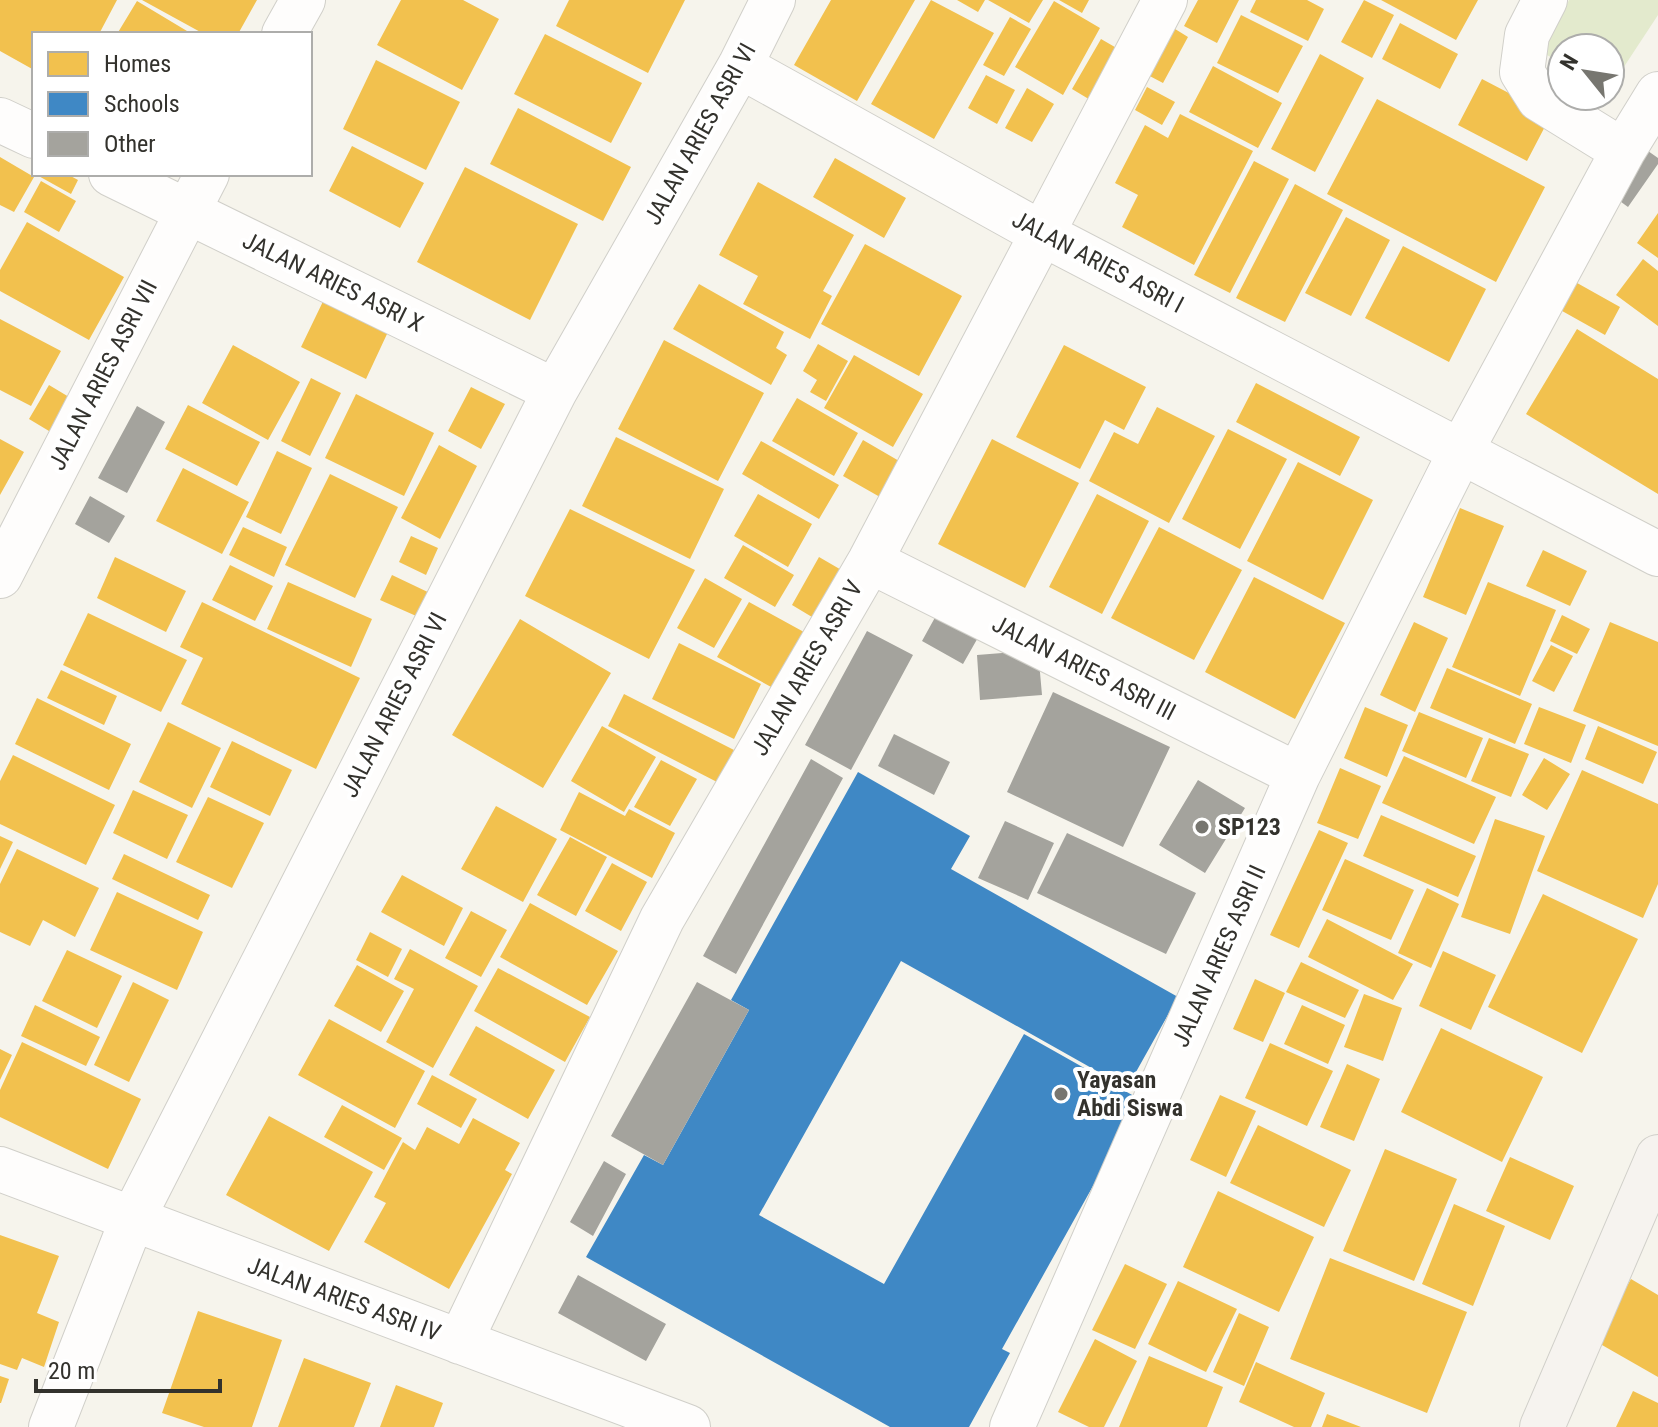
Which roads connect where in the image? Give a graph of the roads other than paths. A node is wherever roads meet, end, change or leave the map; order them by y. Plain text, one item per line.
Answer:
1 (303, 0) edge
2 (773, 0) edge
3 (1165, 0) edge
4 (1545, 0) edge
5 (285, 32) edge
6 (740, 66) junction
7 (1658, 94) edge
8 (0, 120) edge
9 (32, 135) edge
10 (1623, 151) junction
11 (120, 176) edge
12 (196, 192) edge
13 (1041, 233) junction
14 (555, 391) junction
15 (1462, 449) junction
16 (1658, 554) edge
17 (870, 561) junction
18 (0, 576) edge
19 (1298, 775) junction
20 (1658, 1157) edge
21 (0, 1169) edge
22 (132, 1220) junction
23 (460, 1342) junction
24 (51, 1427) edge
25 (688, 1427) edge
26 (1012, 1427) edge
27 (1542, 1427) edge

1 - 5 street
2 - 6 street, JALAN ARIES ASRI VI
3 - 13 street, JALAN ARIES ASRI V
4 - 10 street
6 - 13 street, JALAN ARIES ASRI I
6 - 14 street, JALAN ARIES ASRI VI
7 - 10 street
8 - 9 street
10 - 15 street
11 - 12 street, JALAN ARIES ASRI X
12 - 14 street, JALAN ARIES ASRI X
12 - 18 street, JALAN ARIES ASRI VII
13 - 15 street, JALAN ARIES ASRI I
13 - 17 street, JALAN ARIES ASRI V
14 - 22 street, JALAN ARIES ASRI VI
15 - 16 street, JALAN ARIES ASRI I
15 - 19 street, JALAN ARIES ASRI II
17 - 19 street, JALAN ARIES ASRI III
17 - 23 street, JALAN ARIES ASRI V
19 - 26 street, JALAN ARIES ASRI II
20 - 27 street
21 - 22 street, JALAN ARIES ASRI IV
22 - 23 street, JALAN ARIES ASRI IV
22 - 24 street, JALAN ARIES ASRI VI
23 - 25 street, JALAN ARIES ASRI IV

